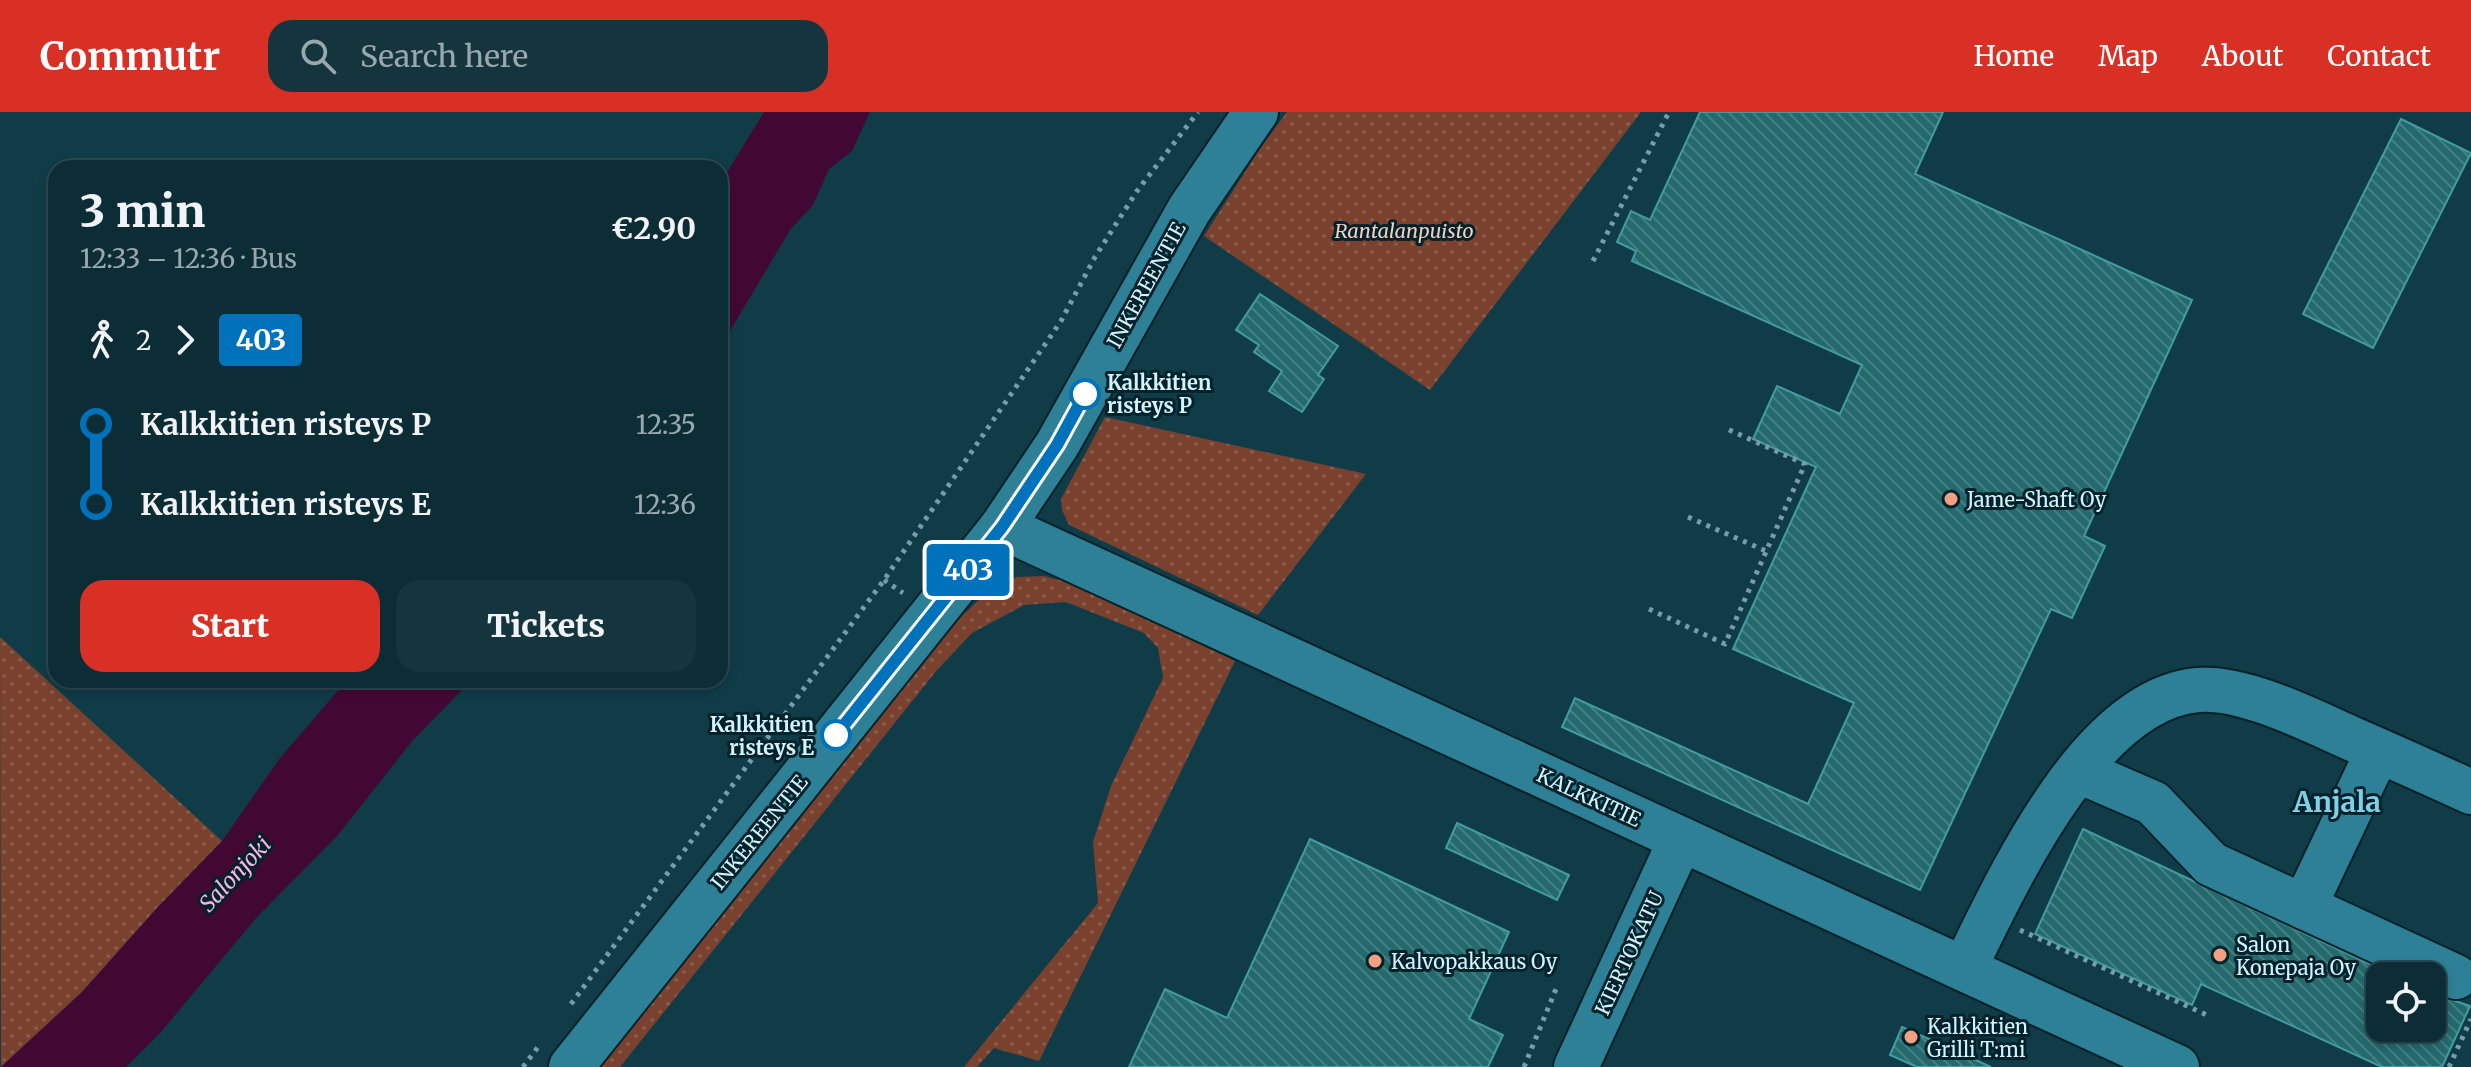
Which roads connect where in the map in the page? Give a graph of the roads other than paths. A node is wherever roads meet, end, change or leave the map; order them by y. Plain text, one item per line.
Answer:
1 (1256, 112) edge
2 (1002, 527) junction
3 (2378, 751) junction
4 (2079, 771) junction
5 (2471, 792) edge
6 (1681, 839) junction
7 (2304, 907) junction
8 (1964, 969) junction
9 (2456, 977) dead end
10 (558, 1052) edge
11 (1576, 1067) edge
12 (2177, 1067) edge

1 - 2 street, INKEREENTIE
2 - 6 street, KALKKITIE
2 - 10 street, INKEREENTIE
3 - 4 street
3 - 5 street
3 - 7 street
4 - 7 street
4 - 8 street
6 - 8 street, KALKKITIE
6 - 11 street, KIERTOKATU
7 - 9 street
8 - 12 street, KALKKITIE

